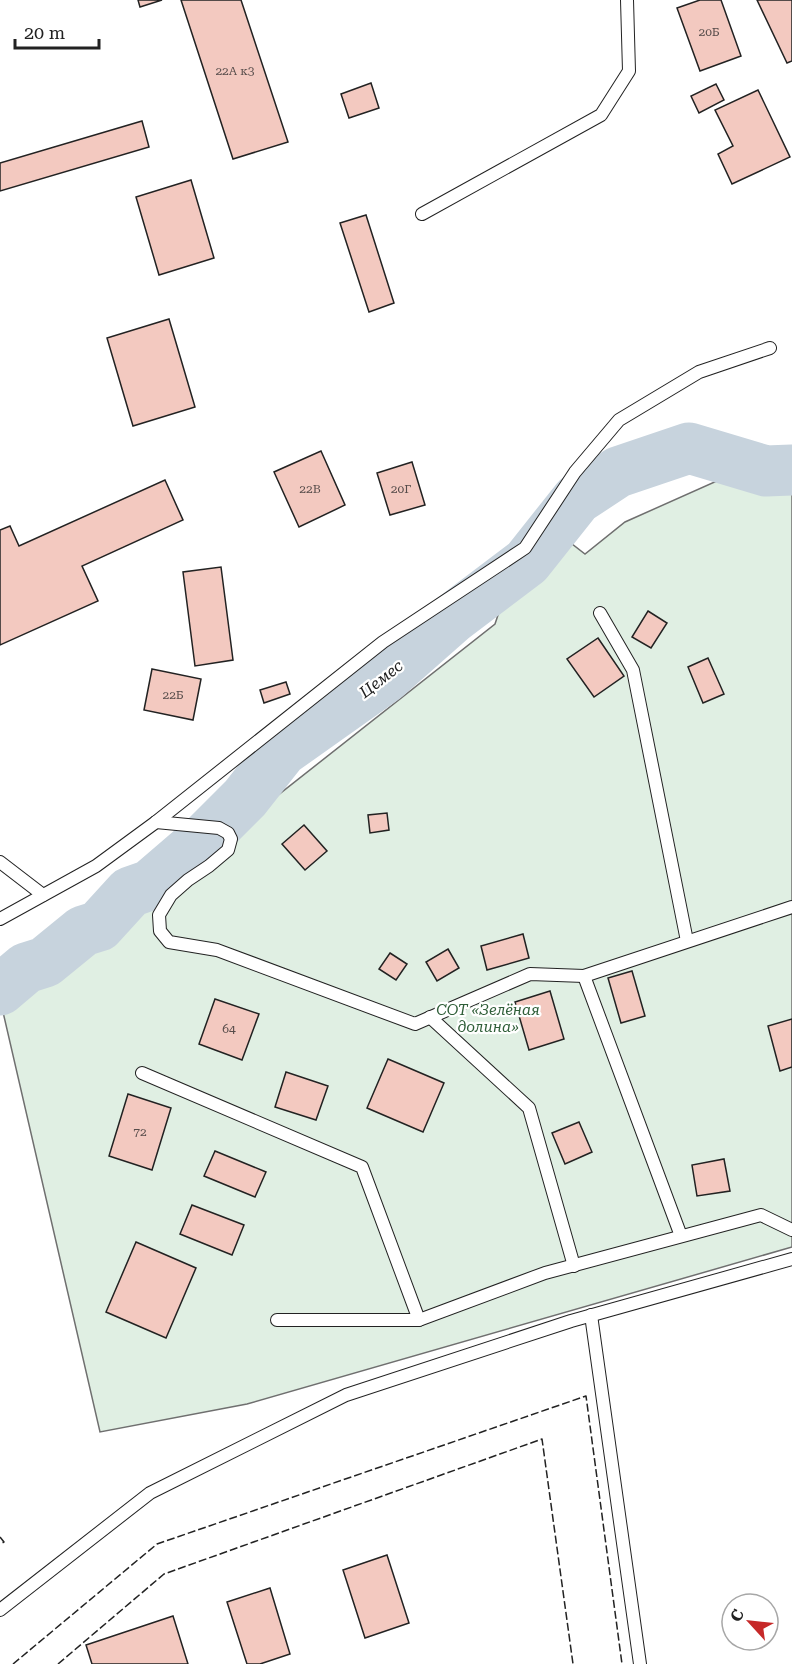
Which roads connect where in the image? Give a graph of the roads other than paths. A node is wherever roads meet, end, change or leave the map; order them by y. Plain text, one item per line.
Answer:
1 (627, 0) edge
2 (422, 214) dead end
3 (770, 348) dead end
4 (600, 614) dead end
5 (156, 822) junction
6 (0, 862) edge
7 (43, 895) junction
8 (792, 907) edge
9 (0, 919) edge
10 (687, 941) junction
11 (584, 976) junction
12 (430, 1017) junction
13 (142, 1073) dead end
14 (792, 1230) edge
15 (681, 1236) junction
16 (792, 1259) edge
17 (574, 1266) junction
18 (591, 1315) junction
19 (277, 1320) dead end
20 (419, 1320) junction
21 (0, 1610) edge
22 (640, 1664) edge

1 - 2 lane
3 - 5 lane
4 - 10 lane
5 - 7 lane
5 - 12 lane
6 - 7 lane
7 - 9 lane
8 - 10 lane
10 - 11 lane
11 - 12 lane
11 - 15 lane
12 - 17 lane
13 - 20 lane
14 - 15 lane
15 - 17 lane
16 - 18 lane
17 - 20 lane
18 - 21 lane
18 - 22 lane
19 - 20 lane

